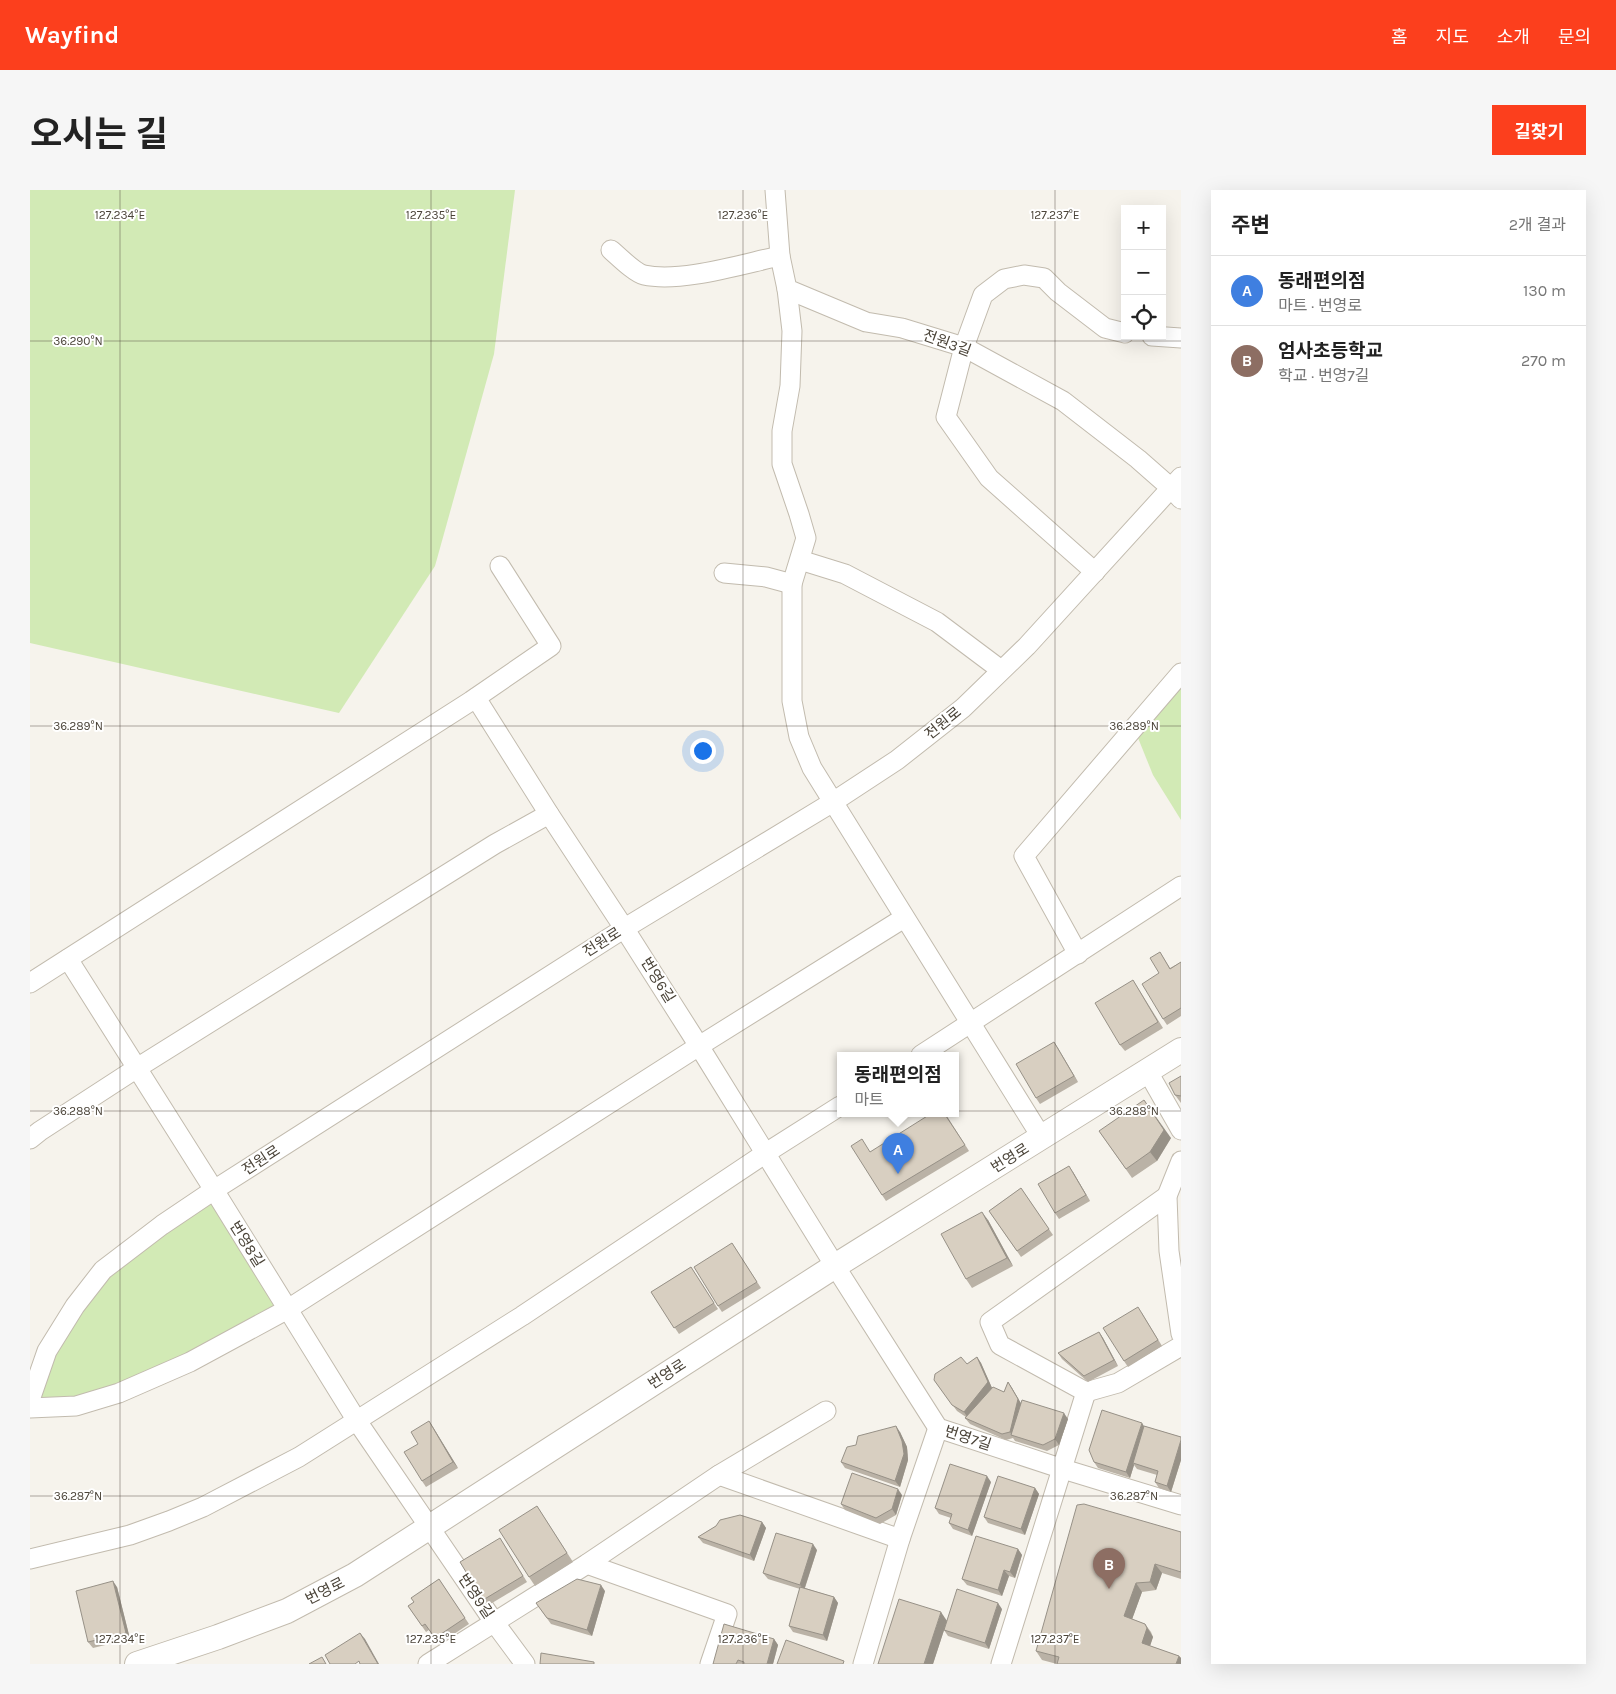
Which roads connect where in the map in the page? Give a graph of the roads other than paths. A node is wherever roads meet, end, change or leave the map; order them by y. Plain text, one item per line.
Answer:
1 (775, 190) edge
2 (611, 250) dead end
3 (780, 256) junction
4 (787, 289) junction
5 (1121, 332) edge
6 (1166, 337) edge
7 (1181, 338) edge
8 (964, 347) junction
9 (1178, 488) edge
10 (800, 560) junction
11 (500, 566) dead end
12 (1095, 572) junction
13 (724, 573) dead end
14 (792, 584) junction
15 (1001, 670) junction
16 (1181, 673) edge
17 (476, 698) junction
18 (833, 802) junction
19 (548, 814) junction
20 (1181, 886) edge
21 (904, 918) junction
22 (624, 928) junction
23 (1078, 954) junction
24 (68, 959) junction
25 (30, 983) edge
26 (971, 1023) junction
27 (699, 1046) junction
28 (1181, 1050) edge
29 (926, 1052) edge
30 (137, 1068) junction
31 (1148, 1072) junction
32 (837, 1108) edge
33 (1181, 1130) edge
34 (1042, 1138) junction
35 (30, 1139) edge
36 (766, 1153) junction
37 (1181, 1161) edge
38 (214, 1190) junction
39 (1167, 1196) junction
40 (835, 1266) junction
41 (288, 1309) junction
42 (1181, 1334) edge
43 (1181, 1346) edge
44 (1086, 1392) junction
45 (30, 1400) edge
46 (30, 1408) edge
47 (826, 1411) dead end
48 (356, 1421) junction
49 (938, 1428) junction
50 (1063, 1469) junction
51 (719, 1475) junction
52 (1181, 1505) edge
53 (429, 1527) junction
54 (900, 1539) junction
55 (30, 1559) edge
56 (587, 1564) junction
57 (494, 1622) junction
58 (136, 1664) edge
59 (428, 1664) edge
60 (525, 1664) edge
61 (710, 1664) edge
62 (863, 1664) edge
63 (1001, 1664) edge

1 - 3 street
2 - 3 street
3 - 4 street
4 - 8 street, 전원3길
4 - 10 street
5 - 8 street
6 - 7 street
8 - 9 street, 전원3길
8 - 12 street
9 - 12 street, 전원로
10 - 14 street
10 - 15 street
11 - 17 street
12 - 15 street, 전원로
13 - 14 street
14 - 18 street
15 - 18 street, 전원로
16 - 23 street
17 - 19 street, 번영6길
17 - 24 street
18 - 21 street
18 - 22 street, 전원로
19 - 22 street, 번영6길
19 - 30 street
20 - 23 street
21 - 26 street
21 - 27 street
22 - 27 street, 번영6길
22 - 38 street, 전원로
23 - 26 street
24 - 25 street
24 - 30 street, 번영8길
26 - 29 street
26 - 34 street
27 - 36 street, 번영6길
27 - 41 street
28 - 31 street, 번영로
30 - 35 street
30 - 38 street, 번영8길
31 - 33 street
31 - 34 street, 번영로
32 - 36 street
34 - 40 street, 번영로
36 - 40 street, 번영6길
36 - 48 street
37 - 39 street
38 - 41 street, 번영8길
38 - 45 street, 전원로
39 - 42 street
39 - 44 street
40 - 49 street, 번영7길
40 - 53 street, 번영로
41 - 46 street
41 - 48 street, 번영8길
43 - 44 street
44 - 50 street
47 - 51 street
48 - 53 street, 번영8길
48 - 55 street
49 - 50 street, 번영7길
49 - 54 street
50 - 52 street, 번영7길
50 - 63 street
51 - 54 street
51 - 56 street
53 - 57 street, 번영9길
53 - 58 street, 번영로
54 - 62 street
56 - 57 street
56 - 61 street
57 - 59 street
57 - 60 street, 번영9길

